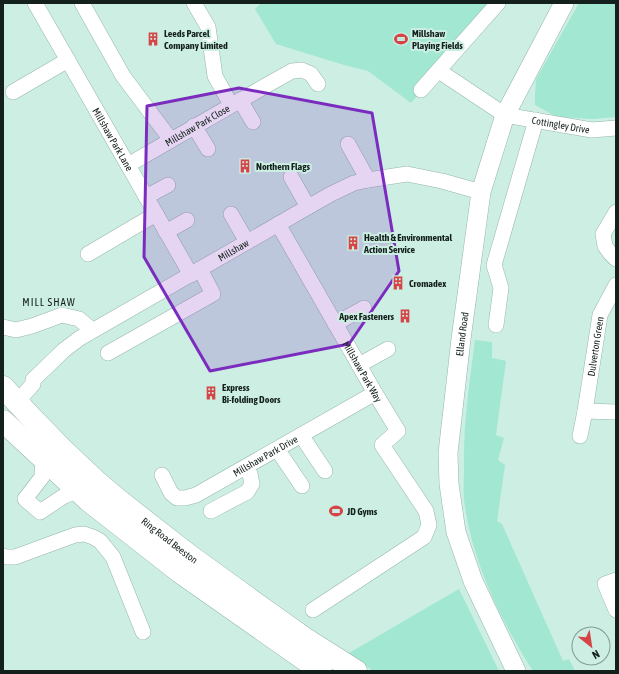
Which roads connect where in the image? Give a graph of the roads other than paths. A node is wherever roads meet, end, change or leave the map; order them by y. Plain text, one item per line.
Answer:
1 (36, 3) edge
2 (82, 3) edge
3 (194, 3) edge
4 (498, 3) edge
5 (564, 3) edge
6 (68, 60) junction
7 (439, 71) junction
8 (318, 84) dead end
9 (422, 90) dead end
10 (13, 92) dead end
11 (236, 102) junction
12 (505, 115) junction
13 (536, 120) junction
14 (253, 122) dead end
15 (194, 126) junction
16 (616, 128) edge
17 (171, 140) junction
18 (348, 144) dead end
19 (208, 149) dead end
20 (128, 165) junction
21 (291, 177) dead end
22 (368, 180) junction
23 (168, 186) dead end
24 (481, 192) junction
25 (146, 197) junction
26 (308, 207) junction
27 (616, 212) edge
28 (156, 214) junction
29 (231, 214) dead end
30 (187, 220) dead end
31 (278, 224) junction
32 (166, 232) junction
33 (247, 242) junction
34 (88, 254) dead end
35 (616, 259) edge
36 (195, 272) junction
37 (616, 285) edge
38 (364, 308) dead end
39 (335, 324) junction
40 (496, 325) dead end
41 (3, 326) edge
42 (86, 334) junction
43 (388, 350) dead end
44 (108, 353) dead end
45 (359, 366) junction
46 (374, 393) junction
47 (10, 394) edge
48 (585, 411) junction
49 (616, 412) edge
50 (3, 422) edge
51 (11, 435) edge
52 (301, 435) junction
53 (580, 436) dead end
54 (277, 450) junction
55 (43, 459) junction
56 (246, 467) junction
57 (325, 471) dead end
58 (162, 475) dead end
59 (302, 486) dead end
60 (78, 490) junction
61 (211, 511) dead end
62 (3, 556) edge
63 (616, 580) edge
64 (313, 610) dead end
65 (616, 610) edge
66 (143, 632) dead end
67 (321, 671) edge
68 (356, 671) edge
69 (516, 671) edge

1 - 6 street, Millshaw Park Lane
2 - 17 street
3 - 11 street
4 - 7 street
5 - 12 main road, Elland Road
6 - 10 street
6 - 20 street, Millshaw Park Lane
7 - 9 street
7 - 12 street
8 - 11 street, Millshaw Park Close
11 - 14 street
11 - 15 street, Millshaw Park Close
12 - 13 street, Cottingley Drive
12 - 24 main road, Elland Road
13 - 16 street, Cottingley Drive
13 - 40 street
15 - 17 street, Millshaw Park Close
15 - 19 street
17 - 20 street, Millshaw Park Close
18 - 22 street
20 - 25 street, Millshaw Park Lane
21 - 26 street
22 - 24 street, Millshaw
22 - 26 street, Millshaw
23 - 25 street
24 - 69 main road, Elland Road
25 - 28 street, Millshaw Park Lane
26 - 31 street, Millshaw
27 - 35 street
28 - 32 street, Millshaw Park Lane
28 - 34 street
29 - 33 street
30 - 32 street
31 - 33 street, Millshaw
31 - 39 street, Millshaw Park Way
32 - 36 street, Millshaw Park Lane
33 - 36 street, Millshaw
36 - 42 street, Millshaw
36 - 44 street, Millshaw Park Lane
37 - 48 street, Dulverton Green
38 - 39 street
39 - 45 street, Millshaw Park Way
41 - 42 street
42 - 47 street, Millshaw
43 - 45 street
45 - 46 street, Millshaw Park Way
46 - 52 street, Millshaw Park Drive
46 - 64 street, Millshaw Park Way
47 - 68 highway, Ring Road Beeston
48 - 49 street
48 - 53 street, Dulverton Green
50 - 51 highway, Ring Road Beeston
51 - 55 highway, Ring Road Beeston
52 - 54 street, Millshaw Park Drive
52 - 57 street
54 - 56 street, Millshaw Park Drive
54 - 59 street
55 - 60 highway, Ring Road Beeston
55 - 60 street
56 - 58 street, Millshaw Park Drive
56 - 61 street
60 - 67 highway, Ring Road Beeston
62 - 66 street
63 - 65 street

